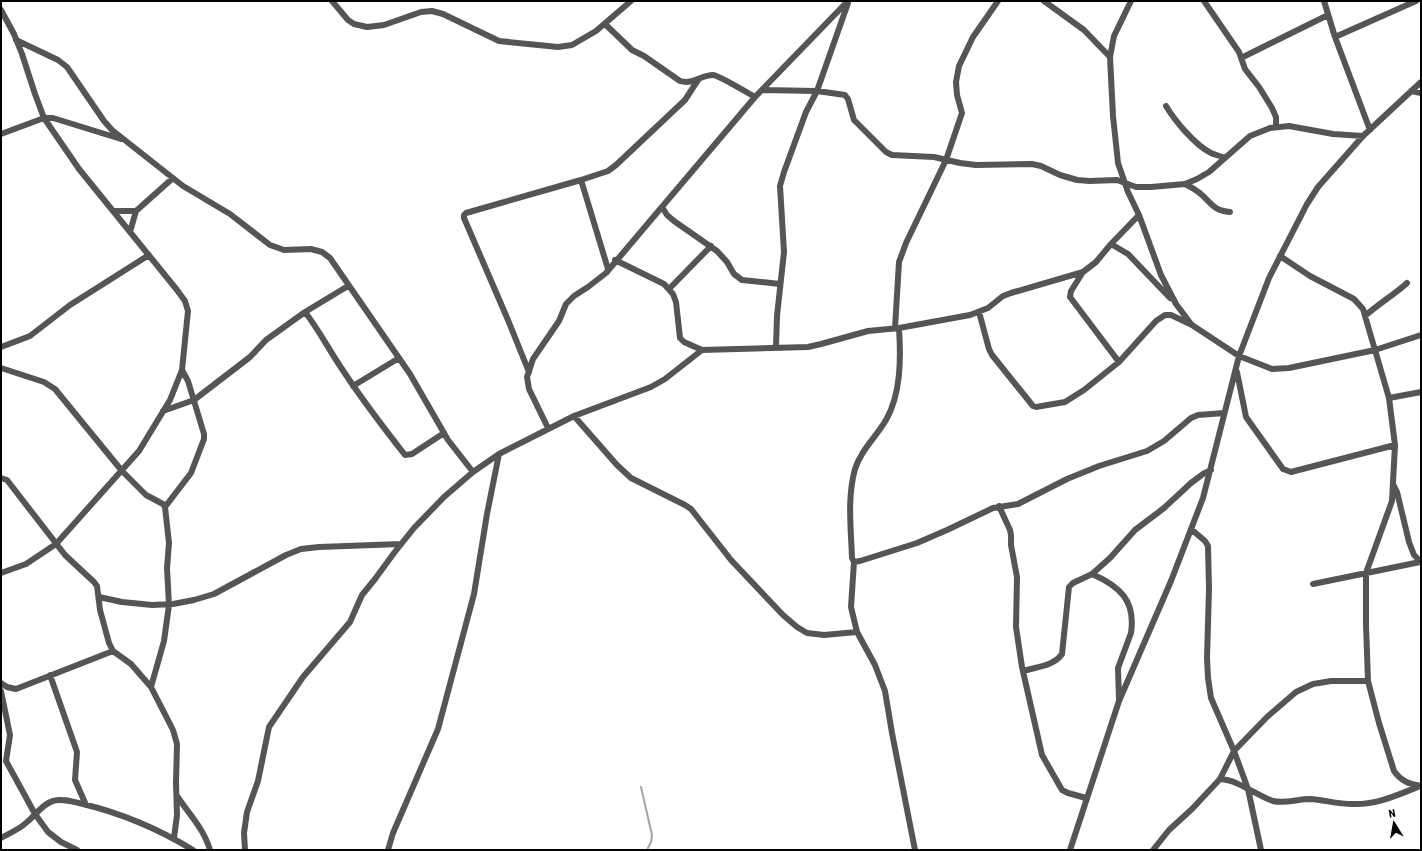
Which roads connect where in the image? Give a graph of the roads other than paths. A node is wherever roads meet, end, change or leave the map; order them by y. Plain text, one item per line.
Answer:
1 (332, 1) edge
2 (631, 1) edge
3 (848, 1) edge
4 (998, 1) edge
5 (1044, 1) edge
6 (1131, 1) edge
7 (1204, 1) edge
8 (1324, 1) edge
9 (1416, 1) edge
10 (1, 10) edge
11 (1328, 15) junction
12 (605, 24) junction
13 (1335, 37) junction
14 (16, 40) junction
15 (1110, 57) junction
16 (1241, 58) junction
17 (698, 80) junction
18 (1421, 82) edge
19 (762, 90) junction
20 (817, 91) junction
21 (1411, 91) junction
22 (1421, 93) edge
23 (755, 97) junction
24 (1166, 106) dead end
25 (44, 118) junction
26 (1276, 126) junction
27 (1370, 130) junction
28 (1, 134) edge
29 (1363, 136) junction
30 (123, 139) junction
31 (1225, 158) junction
32 (946, 160) junction
33 (173, 178) junction
34 (581, 180) junction
35 (1125, 182) junction
36 (1185, 184) junction
37 (662, 207) junction
38 (136, 211) junction
39 (114, 212) junction
40 (1230, 212) dead end
41 (1139, 215) junction
42 (130, 232) junction
43 (1111, 244) junction
44 (711, 246) junction
45 (149, 255) junction
46 (1280, 256) junction
47 (615, 260) junction
48 (608, 269) junction
49 (1083, 272) junction
50 (1407, 283) dead end
51 (780, 284) junction
52 (348, 286) junction
53 (668, 289) junction
54 (1176, 304) junction
55 (305, 312) junction
56 (980, 312) junction
57 (1365, 316) junction
58 (1192, 326) junction
59 (897, 328) junction
60 (1421, 335) edge
61 (1, 347) edge
62 (776, 347) junction
63 (702, 350) junction
64 (1375, 350) junction
65 (1239, 356) junction
66 (399, 358) junction
67 (1119, 362) junction
68 (1, 368) edge
69 (182, 370) junction
70 (1236, 370) junction
71 (529, 372) junction
72 (354, 386) junction
73 (1421, 392) edge
74 (1389, 398) junction
75 (194, 400) junction
76 (163, 412) junction
77 (1224, 413) junction
78 (574, 416) junction
79 (548, 428) junction
80 (444, 433) junction
81 (1395, 445) junction
82 (499, 454) junction
83 (1211, 470) junction
84 (122, 471) junction
85 (473, 472) junction
86 (1, 478) edge
87 (1393, 484) junction
88 (999, 506) junction
89 (165, 507) junction
90 (1191, 529) junction
91 (56, 544) junction
92 (401, 544) junction
93 (854, 562) junction
94 (1421, 562) edge
95 (1, 573) edge
96 (1366, 573) junction
97 (1092, 574) junction
98 (1313, 584) dead end
99 (99, 597) junction
100 (169, 605) junction
101 (857, 632) junction
102 (113, 651) junction
103 (1023, 671) junction
104 (50, 675) junction
105 (1368, 681) junction
106 (1, 683) edge
107 (151, 687) junction
108 (1, 691) edge
109 (1119, 702) junction
110 (1234, 751) junction
111 (1220, 779) junction
112 (1420, 786) edge
113 (1248, 789) junction
114 (176, 794) junction
115 (1086, 798) junction
116 (86, 805) junction
117 (35, 814) junction
118 (1, 838) edge
119 (174, 838) junction
120 (76, 850) edge
121 (193, 850) edge
122 (210, 850) edge
123 (245, 850) edge
124 (388, 850) edge
125 (915, 850) edge
126 (1070, 850) edge
127 (1152, 850) edge
128 (1261, 850) edge

1 - 12 street
2 - 12 street
3 - 19 street
3 - 20 street
4 - 32 street
5 - 15 street
6 - 15 street
7 - 16 street
8 - 11 street
9 - 13 street
10 - 14 street
11 - 13 street
11 - 16 street
12 - 17 street
13 - 27 street
14 - 25 street
14 - 30 street
15 - 35 street
16 - 26 street
17 - 23 street
17 - 34 street
18 - 21 street
19 - 20 street
19 - 23 street
20 - 32 street
20 - 51 street
21 - 22 street
21 - 27 street
23 - 37 street
24 - 31 street
25 - 28 street
25 - 30 street
25 - 39 street
26 - 29 street
26 - 31 street
27 - 29 street
29 - 46 street
30 - 33 street
31 - 36 street
32 - 35 street
32 - 59 street
33 - 38 street
33 - 52 street
34 - 48 street
34 - 71 street
35 - 36 street
35 - 41 street
36 - 40 street
37 - 44 street
37 - 47 street
38 - 39 street
38 - 42 street
39 - 42 street
41 - 43 street
41 - 54 street
42 - 45 street
43 - 49 street
43 - 54 street
44 - 51 street
44 - 53 street
45 - 61 street
45 - 69 street
46 - 57 street
46 - 65 street
47 - 48 street
47 - 53 street
48 - 71 street
49 - 56 street
49 - 67 street
50 - 57 street
51 - 62 street
52 - 55 street
52 - 66 street
53 - 63 street
54 - 58 street
55 - 72 street
55 - 75 street
56 - 59 street
56 - 67 street
57 - 64 street
58 - 65 street
58 - 67 street
59 - 62 street
59 - 93 street
60 - 64 street
62 - 63 street
63 - 78 street
64 - 65 street
64 - 74 street
65 - 70 street
66 - 72 street
66 - 80 street
68 - 84 street
69 - 75 street
69 - 76 street
70 - 77 street
70 - 81 street
71 - 79 street
72 - 80 street
73 - 74 street
74 - 81 street
75 - 76 street
75 - 89 street
76 - 84 street
77 - 83 street
77 - 88 street
78 - 79 street
78 - 101 street
79 - 82 street
80 - 85 street
81 - 87 street
82 - 85 street
82 - 124 street
83 - 90 street
83 - 97 street
84 - 89 street
84 - 91 street
85 - 92 street
86 - 91 street
87 - 94 street
87 - 96 street
88 - 93 street
88 - 103 street
89 - 100 street
90 - 109 street
90 - 110 street
91 - 95 street
91 - 99 street
92 - 100 street
92 - 123 street
93 - 101 street
94 - 96 street
96 - 98 street
96 - 105 street
97 - 103 street
97 - 109 street
99 - 100 street
99 - 102 street
100 - 107 street
101 - 125 street
102 - 104 street
102 - 107 street
103 - 115 street
104 - 106 street
104 - 116 street
105 - 110 street
105 - 112 street
107 - 114 street
108 - 117 street
109 - 115 street
110 - 111 street
110 - 113 street
111 - 113 street
111 - 127 street
112 - 113 street
113 - 128 street
114 - 119 street
114 - 122 street
115 - 126 street
116 - 117 street
116 - 119 street
117 - 118 street
117 - 120 street
119 - 121 street

